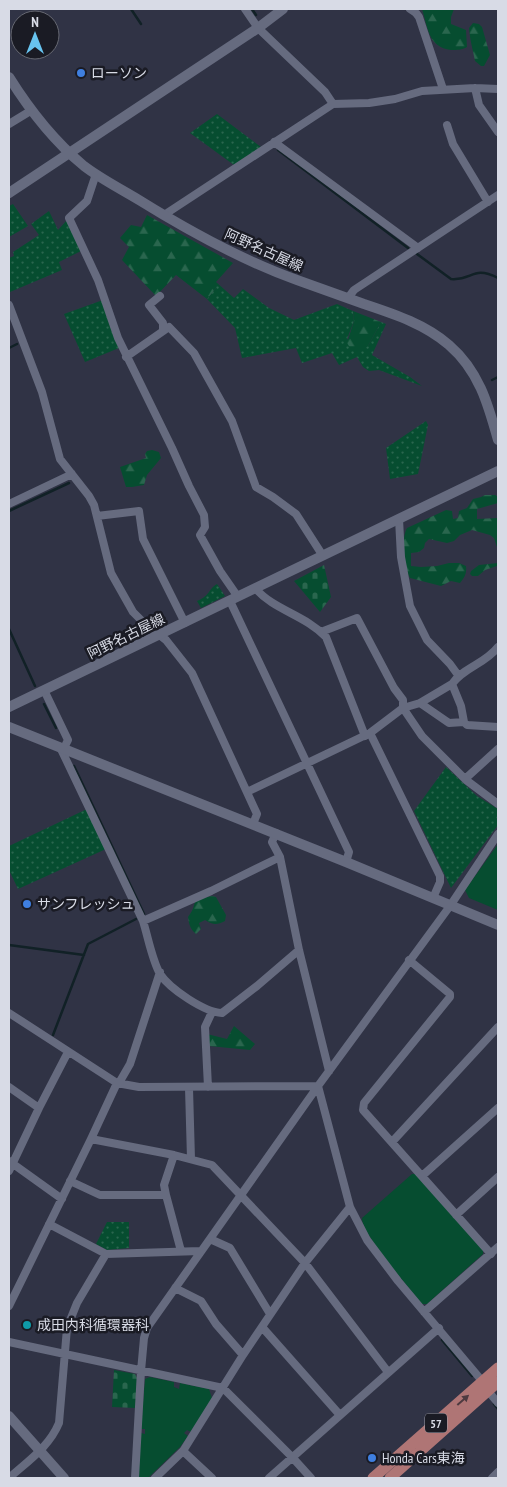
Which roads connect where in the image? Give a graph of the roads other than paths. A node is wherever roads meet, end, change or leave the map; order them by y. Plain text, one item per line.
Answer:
1 (245, 9) edge
2 (283, 9) edge
3 (410, 9) edge
4 (258, 28) junction
5 (9, 77) edge
6 (475, 88) junction
7 (443, 89) junction
8 (498, 89) edge
9 (332, 104) junction
10 (32, 110) junction
11 (9, 124) edge
12 (447, 125) dead end
13 (498, 132) edge
14 (274, 142) junction
15 (69, 152) junction
16 (96, 174) junction
17 (9, 193) edge
18 (498, 195) edge
19 (488, 202) junction
20 (164, 215) junction
21 (418, 248) junction
22 (160, 296) dead end
23 (348, 298) junction
24 (9, 305) edge
25 (163, 332) junction
26 (126, 357) junction
27 (498, 440) edge
28 (498, 471) edge
29 (72, 474) junction
30 (9, 504) edge
31 (97, 516) junction
32 (399, 519) junction
33 (323, 556) junction
34 (256, 589) junction
35 (234, 599) junction
36 (185, 623) junction
37 (321, 632) junction
38 (160, 635) junction
39 (498, 647) edge
40 (458, 675) junction
41 (452, 684) junction
42 (44, 690) junction
43 (420, 704) junction
44 (9, 707) edge
45 (403, 708) junction
46 (464, 722) junction
47 (9, 726) edge
48 (498, 727) edge
49 (368, 734) junction
50 (62, 747) junction
51 (498, 749) edge
52 (308, 763) junction
53 (465, 779) junction
54 (247, 792) junction
55 (498, 804) edge
56 (253, 824) junction
57 (276, 833) junction
58 (498, 834) edge
59 (280, 857) junction
60 (346, 862) junction
61 (433, 898) junction
62 (450, 906) junction
63 (143, 921) junction
64 (498, 925) edge
65 (300, 950) junction
66 (410, 960) junction
67 (160, 972) junction
68 (212, 1012) junction
69 (9, 1013) edge
70 (498, 1026) edge
71 (68, 1052) junction
72 (330, 1071) junction
73 (118, 1083) junction
74 (318, 1086) junction
75 (9, 1087) edge
76 (208, 1087) junction
77 (189, 1088) junction
78 (39, 1108) junction
79 (498, 1108) edge
80 (91, 1139) junction
81 (392, 1142) junction
82 (174, 1155) junction
83 (191, 1159) junction
84 (10, 1165) edge
85 (422, 1176) junction
86 (498, 1177) edge
87 (70, 1181) junction
88 (166, 1195) junction
89 (241, 1196) junction
90 (62, 1199) junction
91 (350, 1207) junction
92 (456, 1215) junction
93 (49, 1224) junction
94 (210, 1239) junction
95 (498, 1247) edge
96 (180, 1251) junction
97 (200, 1251) junction
98 (106, 1254) junction
99 (491, 1254) junction
100 (305, 1263) junction
101 (175, 1288) junction
102 (9, 1306) edge
103 (424, 1312) junction
104 (270, 1314) junction
105 (262, 1327) junction
106 (439, 1328) junction
107 (9, 1342) edge
108 (65, 1354) junction
109 (244, 1354) junction
110 (498, 1368) edge
111 (141, 1371) junction
112 (388, 1372) junction
113 (498, 1382) edge
114 (486, 1387) junction
115 (223, 1388) junction
116 (498, 1403) edge
117 (339, 1414) junction
118 (9, 1416) edge
119 (40, 1451) junction
120 (183, 1451) junction
121 (292, 1457) junction
122 (498, 1472) edge
123 (9, 1478) edge
124 (64, 1478) edge
125 (135, 1478) edge
126 (155, 1478) edge
127 (212, 1478) edge
128 (269, 1478) edge
129 (311, 1478) edge
130 (373, 1478) edge
131 (390, 1478) edge
132 (492, 1478) edge

1 - 4 street
2 - 4 main road
3 - 7 street
4 - 9 street
4 - 15 main road
5 - 10 main road, 阿野名古屋線
6 - 7 street
6 - 8 street
6 - 13 street
7 - 9 street
9 - 14 street
10 - 11 street
10 - 15 main road, 阿野名古屋線
12 - 19 street
14 - 20 street
14 - 21 street
15 - 16 main road, 阿野名古屋線
15 - 17 main road
16 - 20 main road, 阿野名古屋線
16 - 26 street
18 - 19 street
19 - 21 street
20 - 23 main road, 阿野名古屋線
21 - 23 street
22 - 25 street
23 - 27 main road, 阿野名古屋線
24 - 29 street
25 - 26 street
25 - 33 street
26 - 35 street
28 - 32 main road, 阿野名古屋線
29 - 30 street
29 - 31 street
31 - 36 street
31 - 38 street
32 - 33 main road, 阿野名古屋線
32 - 40 street
33 - 34 main road, 阿野名古屋線
34 - 35 main road, 阿野名古屋線
34 - 37 street
35 - 36 main road, 阿野名古屋線
35 - 52 street
36 - 38 main road, 阿野名古屋線
37 - 45 street
37 - 49 street
38 - 42 main road, 阿野名古屋線
38 - 54 street
39 - 40 street
40 - 41 street
41 - 43 street
41 - 46 street
42 - 44 main road, 阿野名古屋線
42 - 50 street
43 - 45 street
43 - 46 street
45 - 49 street
45 - 53 street
46 - 48 street
47 - 50 main road
49 - 52 street
49 - 61 street
50 - 56 main road
50 - 63 street
51 - 53 street
52 - 54 street
52 - 60 street
53 - 55 street
54 - 56 street
56 - 57 main road
57 - 59 street
57 - 60 main road
58 - 62 street
59 - 63 street
59 - 65 street
60 - 61 main road
61 - 62 main road
62 - 64 main road
62 - 66 street
63 - 67 street
65 - 68 street
65 - 72 street
66 - 72 street
66 - 81 street
67 - 68 street
67 - 73 street
68 - 76 street
69 - 71 street
70 - 81 street
71 - 73 street
71 - 78 street
72 - 74 street
73 - 77 street
73 - 80 street
74 - 76 street
74 - 89 street
74 - 91 street
75 - 78 street
76 - 77 street
77 - 83 street
78 - 84 street
79 - 85 street
80 - 82 street
80 - 87 street
81 - 85 street
82 - 83 street
82 - 88 street
83 - 89 street
84 - 90 street
85 - 92 street
86 - 92 street
87 - 88 street
87 - 90 street
88 - 96 street
89 - 94 street
89 - 100 street
90 - 93 street
91 - 100 street
91 - 103 street
92 - 99 street
93 - 98 street
93 - 102 street
94 - 97 street
94 - 104 street
95 - 99 street
96 - 97 street
96 - 98 street
97 - 101 street
98 - 108 street
99 - 103 street
100 - 104 street
100 - 112 street
101 - 109 street
101 - 111 street
103 - 106 street
104 - 105 street
105 - 109 street
105 - 117 street
106 - 112 street
106 - 114 street
107 - 108 street
108 - 111 street
108 - 119 street
109 - 115 street
110 - 114 main road, 57
111 - 115 street
111 - 125 street
112 - 117 street
113 - 114 main road, 57
114 - 116 street
130 -> 114 main road, 57
114 - 131 main road, 57
115 - 120 street
115 - 121 street
117 - 121 street
118 - 119 main road
119 - 123 street
119 - 124 main road
120 - 126 street
120 - 127 street
121 - 128 street
121 - 129 street
122 - 132 street

